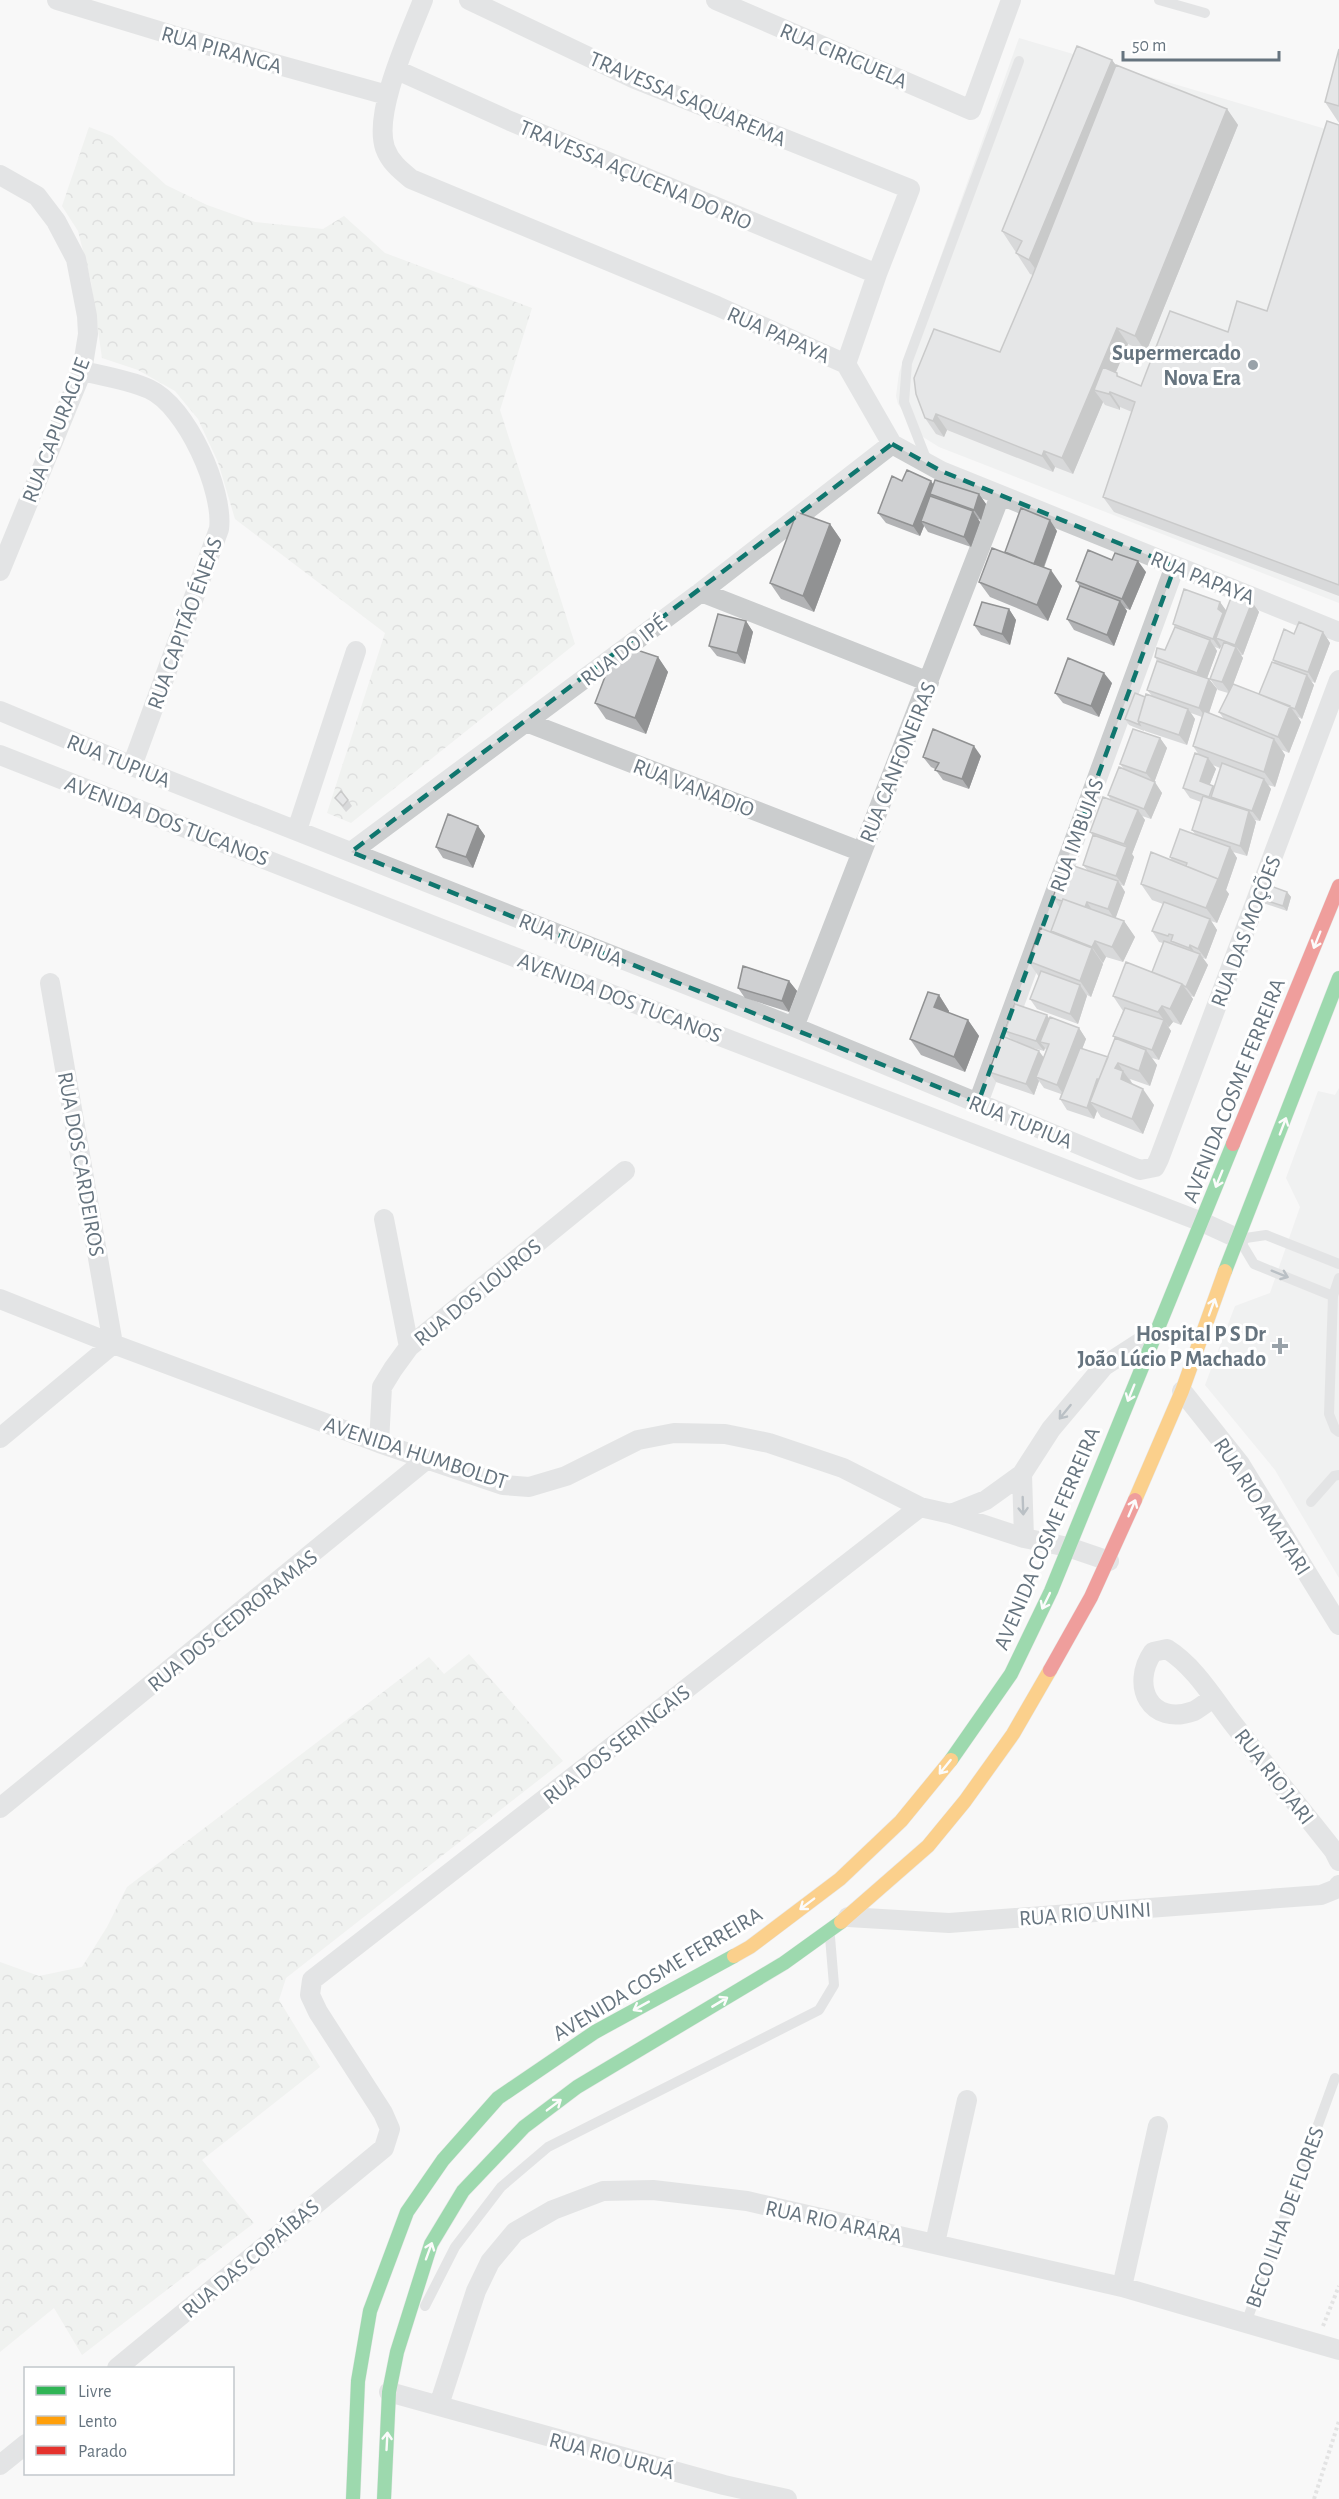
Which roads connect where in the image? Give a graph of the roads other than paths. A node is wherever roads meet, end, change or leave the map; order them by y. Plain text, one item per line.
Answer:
1 (57, 0) edge
2 (423, 0) edge
3 (469, 0) edge
4 (716, 0) edge
5 (1011, 0) edge
6 (1159, 0) edge
7 (1205, 13) dead end
8 (1019, 61) dead end
9 (397, 70) junction
10 (387, 95) junction
11 (0, 175) edge
12 (877, 274) junction
13 (846, 364) junction
14 (82, 370) junction
15 (892, 444) junction
16 (928, 464) junction
17 (1000, 496) junction
18 (1175, 566) junction
19 (0, 571) edge
20 (701, 592) junction
21 (1339, 632) edge
22 (356, 651) dead end
23 (1339, 680) edge
24 (929, 682) junction
25 (0, 711) edge
26 (526, 722) junction
27 (0, 755) edge
28 (132, 766) junction
29 (297, 830) junction
30 (351, 852) junction
31 (862, 852) junction
32 (1339, 886) edge
33 (1339, 978) edge
34 (51, 983) dead end
35 (794, 1027) junction
36 (978, 1103) junction
37 (1140, 1170) joint
38 (625, 1171) dead end
39 (384, 1219) dead end
40 (1202, 1222) junction
41 (1239, 1239) junction
42 (1339, 1264) edge
43 (1339, 1278) edge
44 (1333, 1296) junction
45 (0, 1299) edge
46 (1155, 1333) junction
47 (113, 1344) junction
48 (409, 1347) junction
49 (1182, 1391) junction
50 (1339, 1432) edge
51 (0, 1438) edge
52 (380, 1443) junction
53 (427, 1459) junction
54 (1022, 1474) junction
55 (1339, 1475) edge
56 (1311, 1502) dead end
57 (920, 1507) junction
58 (951, 1514) junction
59 (1024, 1538) junction
60 (1068, 1547) junction
61 (1109, 1562) junction
62 (1339, 1625) edge
63 (1213, 1698) dead end
64 (0, 1808) edge
65 (1339, 1861) edge
66 (1339, 1885) edge
67 (848, 1917) junction
68 (830, 1930) junction
69 (1335, 2078) dead end
70 (967, 2100) dead end
71 (1158, 2126) dead end
72 (384, 2148) joint
73 (934, 2243) junction
74 (1122, 2288) junction
75 (1246, 2323) junction
76 (1339, 2350) edge
77 (397, 2352) junction
78 (118, 2367) edge
79 (389, 2392) junction
80 (439, 2405) junction
81 (24, 2446) edge
82 (0, 2464) edge
83 (352, 2499) edge
84 (384, 2499) edge
85 (787, 2499) edge

1 - 10 street, RUA PIRANGA
2 - 9 street
3 - 12 street, TRAVESSA SAQUAREMA
4 - 5 street, RUA CIRIGUELA
6 - 7 lane
8 - 16 lane
9 - 10 street
9 - 12 street, TRAVESSA AÇUCENA DO RIO
10 - 13 street, RUA PAPAYA
11 - 14 street, RUA CAPURAGUE
12 - 13 street
13 - 15 street, RUA PAPAYA
14 - 19 street, RUA CAPURAGUE
14 - 28 street, RUA CAPITÃO ÉNEAS
15 - 16 street, RUA PAPAYA
15 - 20 street, RUA DO IPÉ
16 - 17 street, RUA PAPAYA
17 - 18 street, RUA PAPAYA
17 - 24 street, RUA CANFONEIRAS
18 - 21 street, RUA PAPAYA
18 - 36 street, RUA IMBUIAS
20 - 24 street
20 - 26 street, RUA DO IPÉ
22 - 29 street
23 - 37 street, RUA DAS MOÇÕES
24 - 31 street, RUA CANFONEIRAS
25 - 28 street, RUA TUPIUA
26 - 30 street, RUA DO IPÉ
26 - 31 street, RUA VANADIO
27 - 40 street, AVENIDA DOS TUCANOS
28 - 29 street, RUA TUPIUA
29 - 30 street, RUA TUPIUA
30 - 35 street, RUA TUPIUA
31 - 35 street, RUA CANFONEIRAS
32 -> 40 main road, AVENIDA COSME FERREIRA
41 -> 33 main road
34 - 47 street, RUA DOS CARDEIROS
35 - 36 street, RUA TUPIUA
36 - 37 street, RUA TUPIUA
38 - 48 street, RUA DOS LOUROS
39 - 48 street
40 - 41 street, AVENIDA DOS TUCANOS
40 - 46 main road, AVENIDA COSME FERREIRA
41 - 42 lane
41 -> 44 lane
49 -> 41 main road
43 - 44 lane
44 - 50 lane
45 - 47 street, AVENIDA HUMBOLDT
46 -> 54 street
46 -> 60 main road, AVENIDA COSME FERREIRA
47 - 51 street
47 - 52 street, AVENIDA HUMBOLDT
48 - 52 street, RUA DOS LOUROS
61 -> 49 main road
49 - 62 street, RUA RIO AMATARI
52 - 53 street, AVENIDA HUMBOLDT
53 - 57 street, AVENIDA HUMBOLDT
53 - 64 street, RUA DOS CEDRORAMAS
54 - 58 street
54 -> 59 street
55 - 56 lane
57 - 58 street, AVENIDA HUMBOLDT
57 - 72 street, RUA DOS SERINGAIS
58 - 59 street, AVENIDA HUMBOLDT
59 - 60 street, AVENIDA HUMBOLDT
60 - 61 street, AVENIDA HUMBOLDT
60 -> 83 main road, AVENIDA COSME FERREIRA
61 - 67 main road
63 - 65 street, RUA RIO JARI
66 - 67 street, RUA RIO UNINI
67 - 68 main road
77 -> 68 main road
68 - 77 lane
69 - 75 lane, BECO ILHA DE FLORES
70 - 73 street
71 - 74 street
72 - 78 street, RUA DAS COPAÍBAS
73 - 74 street, RUA RIO ARARA
73 - 80 street, RUA RIO ARARA
74 - 75 street, RUA RIO ARARA
75 - 76 street, RUA RIO ARARA
77 - 79 main road
79 - 80 street, RUA RIO URUÁ
84 -> 79 main road
80 - 85 street, RUA RIO URUÁ
81 - 82 street

